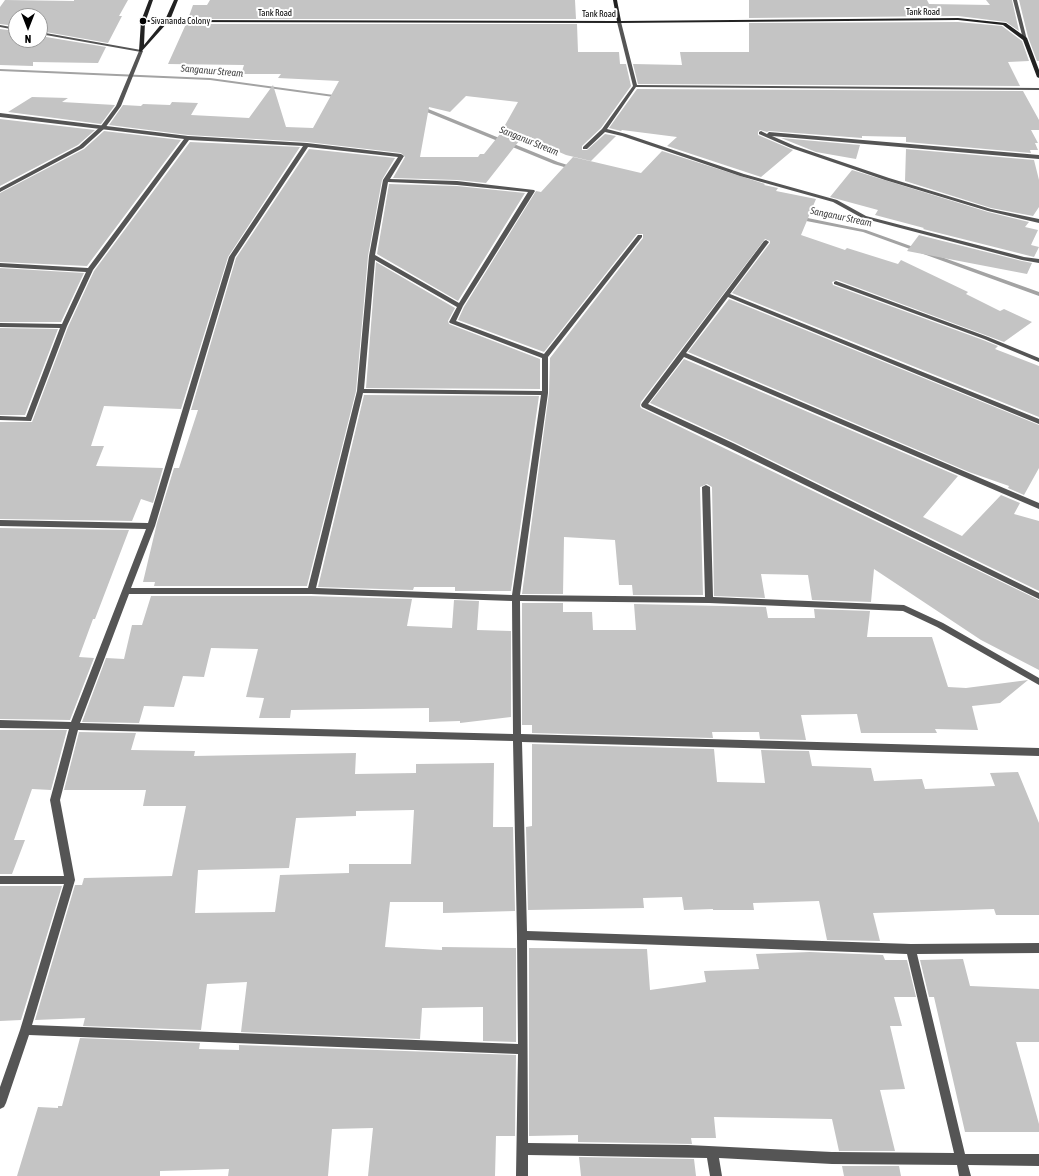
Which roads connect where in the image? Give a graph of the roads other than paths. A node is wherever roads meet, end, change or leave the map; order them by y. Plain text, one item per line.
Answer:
1 (151, 0) edge
2 (176, 0) edge
3 (616, 0) edge
4 (1015, 0) edge
5 (143, 21) junction
6 (168, 21) junction
7 (619, 22) junction
8 (48, 34) edge
9 (1025, 39) junction
10 (141, 51) junction
11 (1039, 77) edge
12 (635, 86) junction
13 (1039, 89) edge
14 (0, 115) edge
15 (103, 127) junction
16 (604, 130) junction
17 (188, 138) junction
18 (307, 145) junction
19 (585, 148) dead end
20 (1039, 157) edge
21 (386, 180) junction
22 (0, 190) edge
23 (1039, 221) edge
24 (640, 236) dead end
25 (766, 242) dead end
26 (372, 256) junction
27 (1039, 261) edge
28 (0, 265) edge
29 (90, 270) junction
30 (836, 283) dead end
31 (727, 295) junction
32 (460, 306) junction
33 (0, 325) edge
34 (64, 326) junction
35 (683, 354) junction
36 (545, 357) junction
37 (1039, 360) edge
38 (360, 390) junction
39 (545, 393) junction
40 (0, 418) edge
41 (1039, 422) edge
42 (706, 487) dead end
43 (1039, 506) edge
44 (0, 523) edge
45 (152, 526) junction
46 (127, 591) junction
47 (311, 591) junction
48 (1039, 596) edge
49 (516, 598) junction
50 (709, 600) junction
51 (1039, 682) edge
52 (0, 724) edge
53 (74, 726) junction
54 (517, 739) junction
55 (1039, 752) edge
56 (0, 880) edge
57 (70, 880) junction
58 (522, 935) junction
59 (1039, 948) edge
60 (911, 949) junction
61 (25, 1030) junction
62 (523, 1049) junction
63 (0, 1103) edge
64 (522, 1149) junction
65 (712, 1152) junction
66 (961, 1159) junction
67 (1039, 1160) edge
68 (522, 1176) edge
69 (716, 1176) edge
70 (965, 1176) edge

1 - 5 main road
2 - 6 main road
3 - 7 main road
4 - 9 street
5 - 6 main road, Tank Road
5 - 10 main road
6 - 7 main road, Tank Road
6 - 10 main road
7 - 9 main road, Tank Road
7 - 12 street
8 - 10 street
9 - 11 main road
10 - 15 street
12 - 13 street
12 - 16 street
14 - 15 street
15 - 17 street
15 - 22 street
16 - 19 street
16 - 27 street
17 - 18 street
17 - 29 street
18 - 21 street
18 - 45 street
20 - 23 street
21 - 26 street
21 - 32 street
24 - 36 street
25 - 31 street
26 - 32 street
26 - 38 street
28 - 29 street
29 - 34 street
30 - 37 street
31 - 35 street
31 - 41 street
32 - 36 street
33 - 34 street
34 - 40 street
35 - 43 street
35 - 48 street
36 - 39 street
38 - 39 street
38 - 47 street
39 - 49 street
42 - 50 street
44 - 45 street
45 - 46 street
46 - 47 street
46 - 53 street
47 - 49 street
49 - 50 street
49 - 54 street
50 - 51 street
52 - 53 street
53 - 54 street
53 - 57 street
54 - 55 street
54 - 58 street
56 - 57 street
57 - 61 street
58 - 60 street
58 - 62 street
59 - 60 street
60 - 66 street
61 - 62 street
61 - 63 street
62 - 64 street
64 - 65 street
64 - 68 street
65 - 66 street
65 - 69 street
66 - 67 street
66 - 70 street

